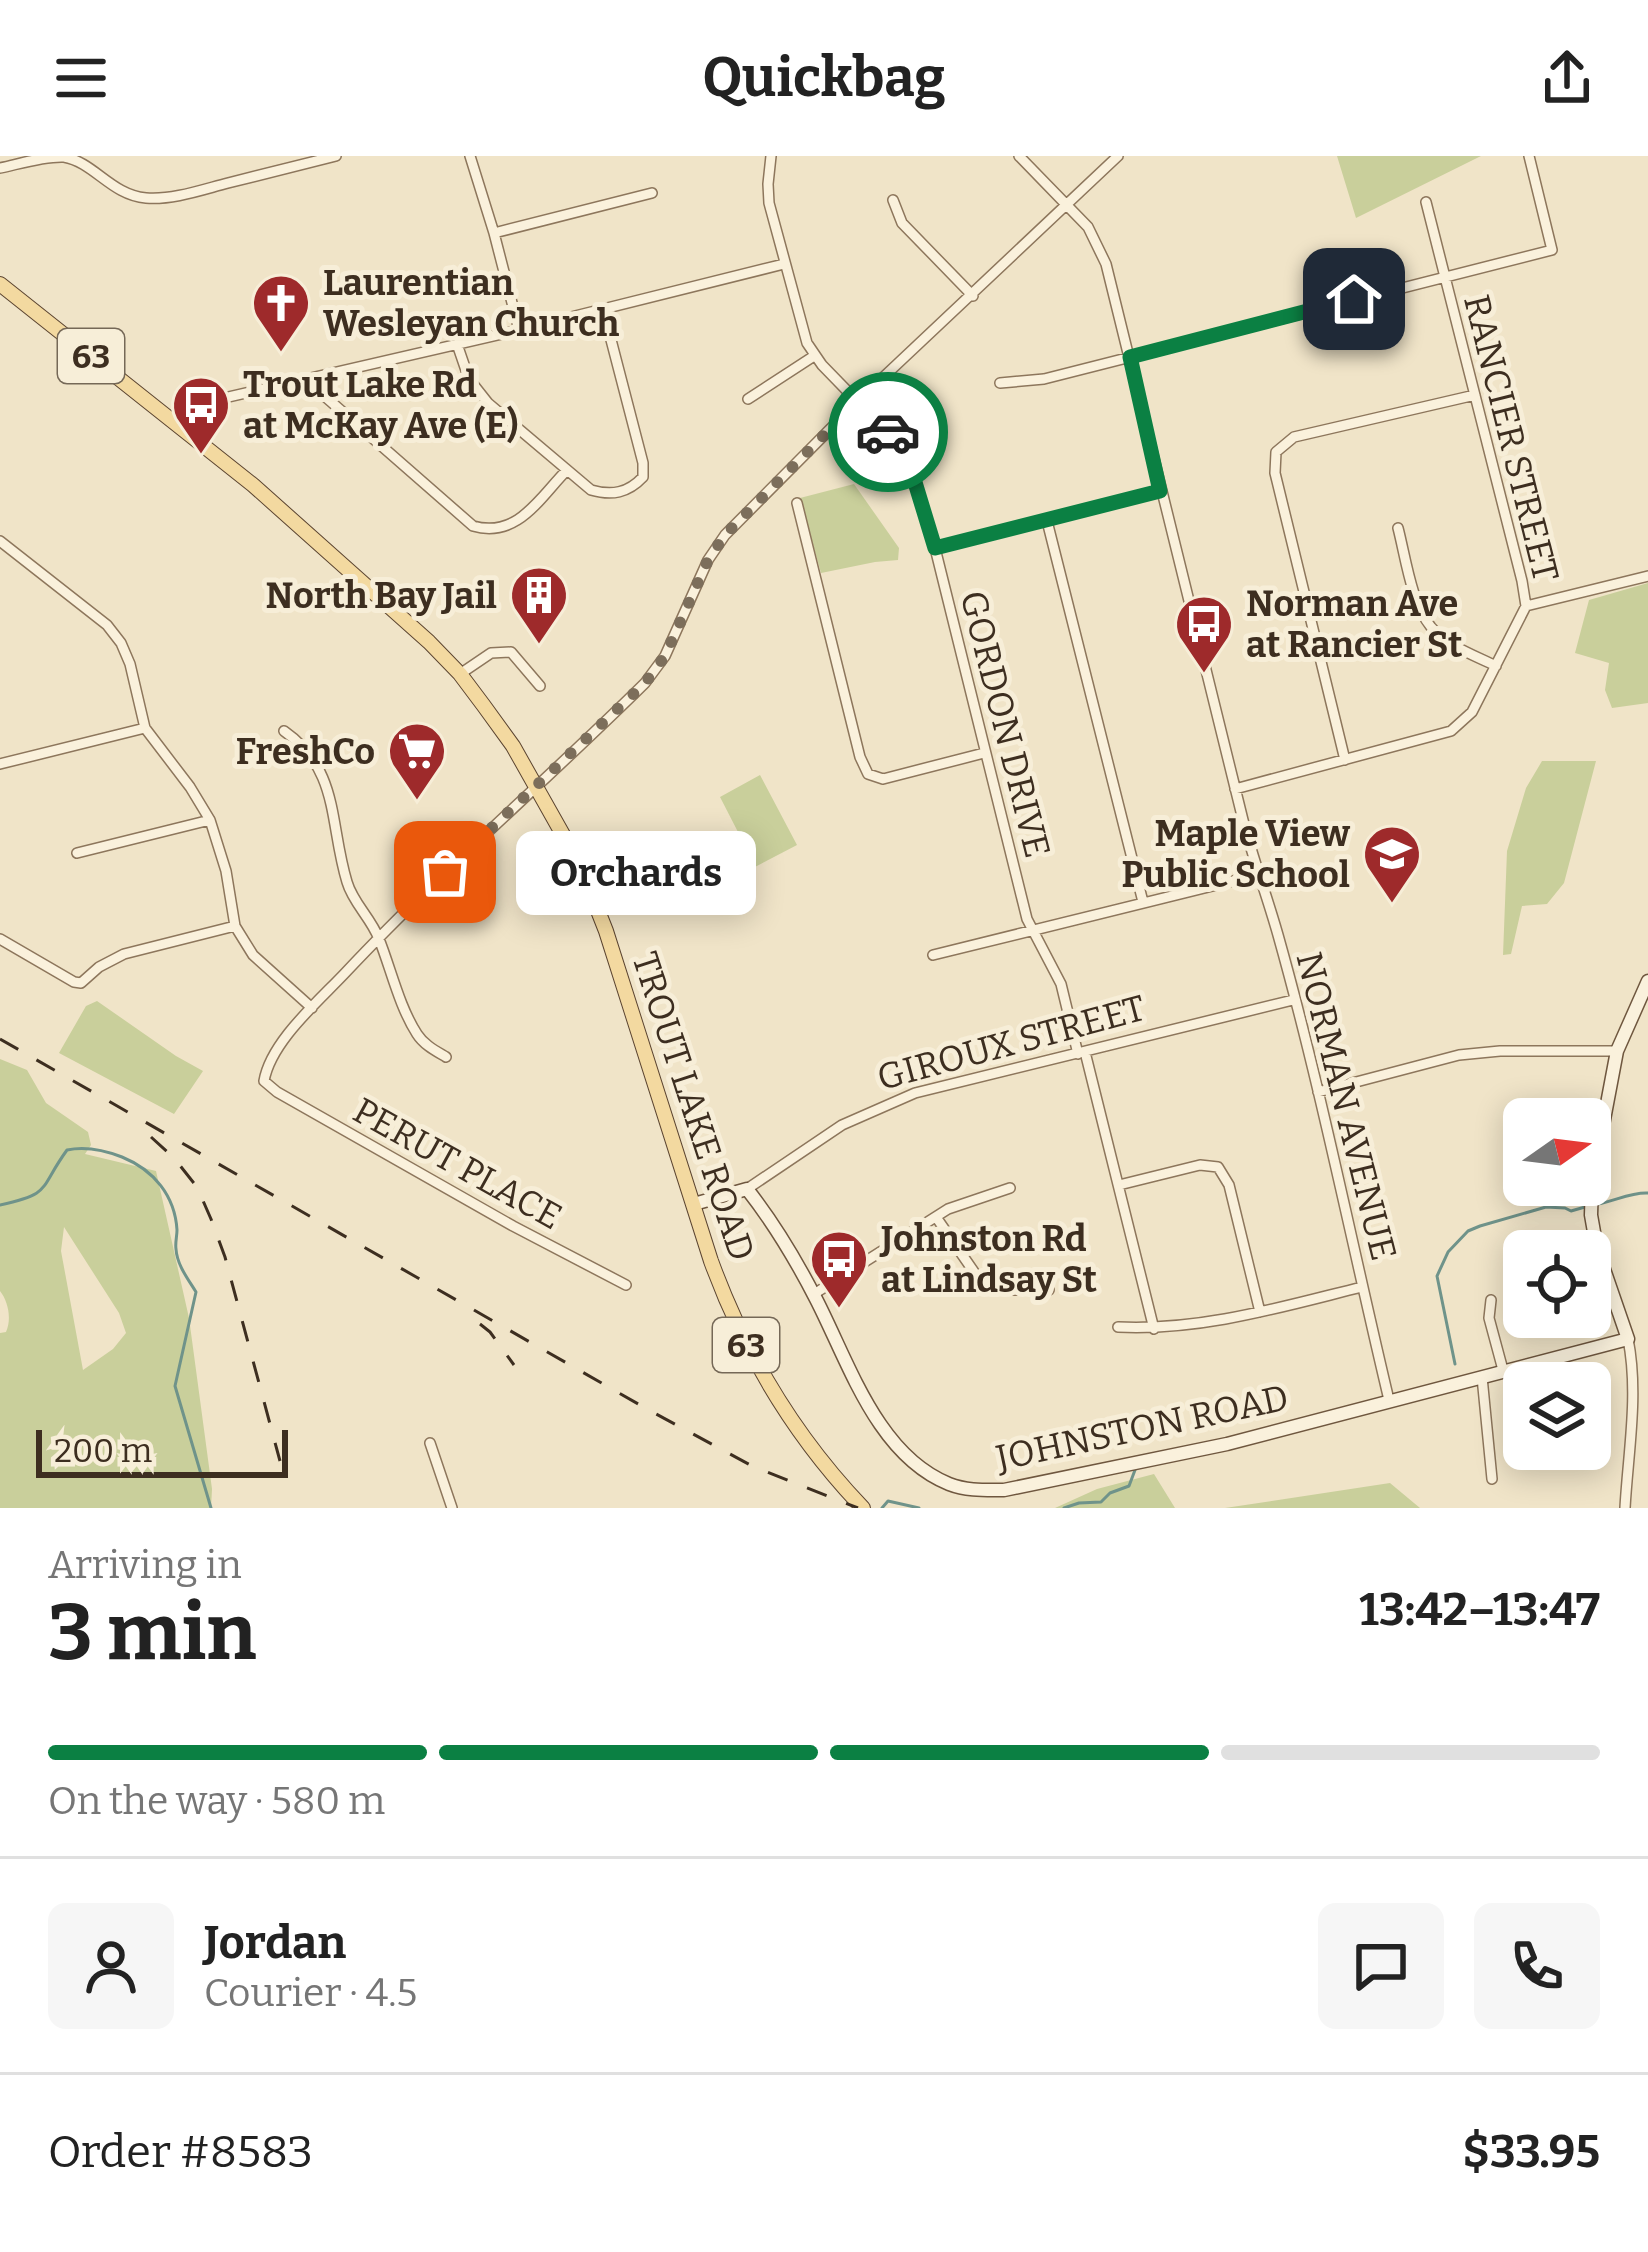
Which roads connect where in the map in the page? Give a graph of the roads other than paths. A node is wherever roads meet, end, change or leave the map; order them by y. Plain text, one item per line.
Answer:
1 (335, 156) edge
2 (470, 156) edge
3 (771, 156) edge
4 (1018, 156) edge
5 (1118, 156) edge
6 (1529, 156) edge
7 (0, 168) edge
8 (652, 194) dead end
9 (893, 200) dead end
10 (1426, 202) dead end
11 (1069, 205) junction
12 (494, 233) junction
13 (784, 264) junction
14 (1444, 276) junction
15 (2, 290) edge
16 (973, 296) junction
17 (603, 309) junction
18 (519, 330) junction
19 (457, 344) junction
20 (814, 356) junction
21 (1130, 357) junction
22 (305, 379) junction
23 (1000, 383) dead end
24 (1475, 394) junction
25 (748, 398) dead end
26 (858, 401) junction
27 (176, 424) junction
28 (567, 470) junction
29 (1160, 491) junction
30 (797, 503) dead end
31 (1047, 520) junction
32 (1398, 528) dead end
33 (0, 541) edge
34 (935, 548) junction
35 (1648, 576) edge
36 (1526, 606) junction
37 (1496, 666) junction
38 (460, 674) junction
39 (540, 686) dead end
40 (145, 728) junction
41 (284, 731) dead end
42 (984, 753) junction
43 (1346, 760) junction
44 (0, 764) edge
45 (536, 787) junction
46 (1235, 789) junction
47 (210, 820) junction
48 (77, 853) dead end
49 (1257, 875) junction
50 (1143, 902) junction
51 (235, 926) junction
52 (1033, 931) junction
53 (379, 937) junction
54 (0, 939) edge
55 (933, 955) dead end
56 (1648, 981) edge
57 (1293, 1000) junction
58 (312, 1008) junction
59 (1617, 1051) junction
60 (1081, 1053) junction
61 (446, 1057) dead end
62 (1318, 1092) junction
63 (1120, 1185) junction
64 (1010, 1187) dead end
65 (747, 1189) junction
66 (694, 1204) junction
67 (936, 1216) junction
68 (626, 1285) dead end
69 (1363, 1287) junction
70 (1049, 1290) dead end
71 (814, 1294) junction
72 (1491, 1300) dead end
73 (1260, 1312) junction
74 (1118, 1327) dead end
75 (1154, 1329) junction
76 (1628, 1339) junction
77 (1535, 1362) edge
78 (1503, 1370) joint
79 (1482, 1376) junction
80 (1389, 1400) junction
81 (430, 1443) dead end
82 (1492, 1479) dead end
83 (452, 1508) edge
84 (863, 1508) edge
85 (1625, 1508) edge

1 - 7 street
2 - 12 street
3 - 13 street, GORDON DRIVE
4 - 11 street, NORMAN AVENUE
5 - 11 street
6 - 14 street
8 - 12 street
9 - 16 street
10 - 14 street, RANCIER STREET
11 - 16 street
11 - 21 street, NORMAN AVENUE
12 - 18 street
13 - 17 street
13 - 20 street, GORDON DRIVE
14 - 21 street
14 - 24 street, RANCIER STREET
15 - 27 main road, TROUT LAKE ROAD / 63
16 - 26 street
17 - 18 street
17 - 28 street
18 - 19 street
19 - 22 street
19 - 28 street
20 - 25 street
20 - 26 street, GORDON DRIVE
21 - 23 street
21 - 29 street, NORMAN AVENUE
22 - 27 street
22 - 28 street
24 - 36 street, RANCIER STREET
24 - 43 street
26 - 34 street, GORDON DRIVE
26 - 45 street
27 - 38 main road, TROUT LAKE ROAD
29 - 31 street
29 - 46 street, NORMAN AVENUE
30 - 42 street
31 - 34 street
31 - 50 street
32 - 37 street
33 - 40 street
34 - 42 street, GORDON DRIVE
35 - 36 street
36 - 37 street, RANCIER STREET
37 - 43 street, RANCIER STREET
38 - 39 street
38 - 45 main road, TROUT LAKE ROAD
40 - 44 street
40 - 47 street
41 - 53 street
42 - 52 street, GORDON DRIVE
43 - 46 street, RANCIER STREET
45 - 53 street
45 - 66 main road, TROUT LAKE ROAD
46 - 49 street, NORMAN AVENUE
47 - 48 street
47 - 51 street
49 - 50 street
49 - 57 street, NORMAN AVENUE
50 - 52 street
51 - 54 street
51 - 58 street
52 - 55 street
52 - 60 street, GORDON DRIVE
53 - 58 street
53 - 61 street
56 - 59 street
57 - 60 street, GIROUX STREET
57 - 62 street, NORMAN AVENUE
58 - 68 street, PERUT PLACE
59 - 62 street
59 - 76 street
60 - 63 street, GORDON DRIVE
60 - 65 street, GIROUX STREET
62 - 69 street, NORMAN AVENUE
63 - 73 street
63 - 75 street, GORDON DRIVE
64 - 67 street
65 - 66 street, GIROUX STREET
65 - 71 street, JOHNSTON ROAD
66 - 84 main road, TROUT LAKE ROAD / 63
67 - 70 street
67 - 71 street
69 - 73 street
69 - 80 street, NORMAN AVENUE
71 - 80 street, JOHNSTON ROAD
72 - 78 street
73 - 75 street
74 - 75 street
76 - 77 street, JOHNSTON ROAD
76 - 85 street
78 - 79 street, JOHNSTON ROAD
79 - 80 street, JOHNSTON ROAD
79 - 82 street
81 - 83 street

